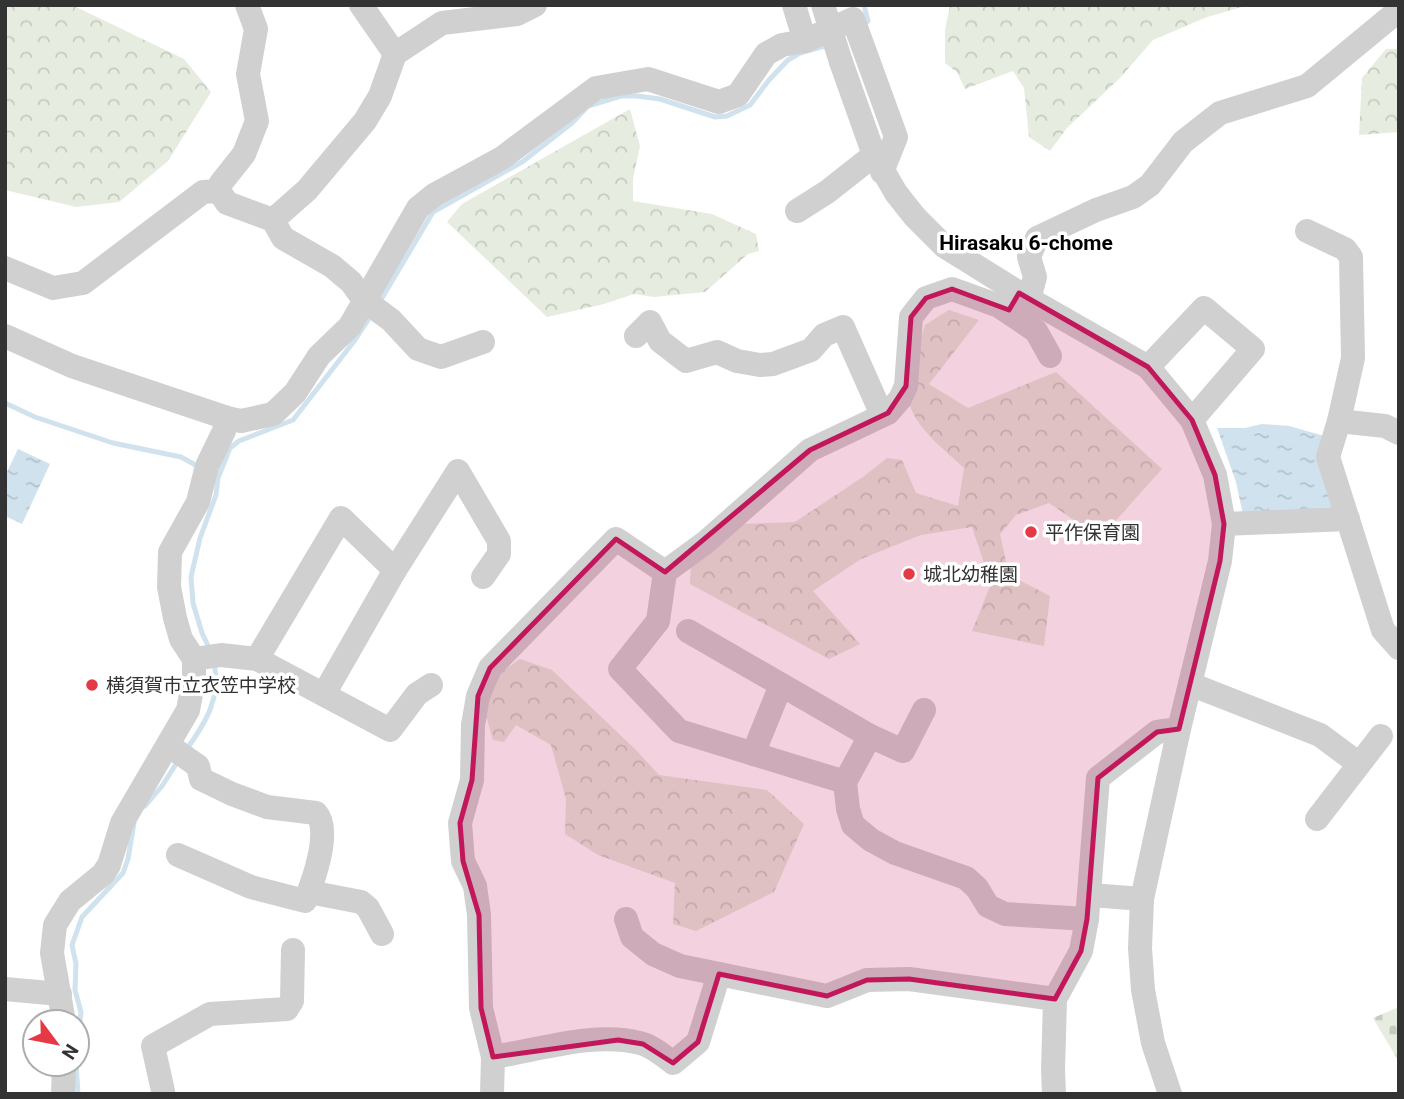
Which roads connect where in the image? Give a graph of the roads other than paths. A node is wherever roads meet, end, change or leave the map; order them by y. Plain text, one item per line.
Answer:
1 (247, 5) edge
2 (361, 5) edge
3 (535, 5) edge
4 (794, 5) edge
5 (823, 5) edge
6 (1399, 10) edge
7 (805, 41) junction
8 (395, 54) junction
9 (878, 163) junction
10 (219, 191) junction
11 (797, 211) dead end
12 (273, 220) junction
13 (1307, 230) dead end
14 (5, 268) edge
15 (364, 300) junction
16 (1019, 301) junction
17 (5, 336) edge
18 (635, 336) dead end
19 (483, 342) dead end
20 (1050, 356) dead end
21 (1148, 367) junction
22 (882, 415) junction
23 (227, 418) junction
24 (1192, 420) junction
25 (1339, 421) junction
26 (1399, 433) edge
27 (1348, 519) junction
28 (1224, 524) junction
29 (395, 570) junction
30 (665, 572) junction
31 (483, 577) dead end
32 (1391, 627) edge
33 (688, 631) dead end
34 (1399, 648) edge
35 (194, 659) junction
36 (257, 659) junction
37 (1190, 684) junction
38 (431, 685) dead end
39 (781, 685) junction
40 (324, 694) junction
41 (925, 710) dead end
42 (1179, 729) junction
43 (870, 736) junction
44 (1381, 736) dead end
45 (178, 751) junction
46 (753, 754) junction
47 (1359, 764) junction
48 (845, 782) junction
49 (1317, 819) dead end
50 (178, 855) dead end
51 (309, 892) junction
52 (1142, 899) junction
53 (1089, 907) junction
54 (626, 919) dead end
55 (382, 934) dead end
56 (293, 950) dead end
57 (719, 974) junction
58 (5, 989) edge
59 (60, 994) junction
60 (1055, 999) junction
61 (62, 1008) edge
62 (494, 1057) junction
63 (163, 1091) dead end
64 (492, 1094) edge
65 (1054, 1094) edge
66 (1170, 1094) edge

1 - 10 street
2 - 8 street
3 - 8 street
4 - 7 street
5 - 9 street, bridge
6 - 16 street
7 - 9 street
7 - 15 street
8 - 12 street
9 - 11 street
9 - 16 street
10 - 12 street
10 - 14 street
12 - 15 street
13 - 25 street
15 - 19 street
15 - 23 street
16 - 20 street
16 - 21 street
16 - 22 street
17 - 23 street
18 - 22 street
21 - 24 street
21 - 24 street
22 - 30 street
23 - 35 street
24 - 28 street
25 - 26 street
25 - 27 street
27 - 28 street
27 - 32 street
28 - 37 street
29 - 31 street
29 - 36 street
29 - 40 street
30 - 46 street
30 - 62 street
32 - 34 street
33 - 39 street
35 - 36 street
35 - 45 street
36 - 40 street
37 - 42 street
37 - 47 street
38 - 40 street
39 - 43 street
39 - 46 street
41 - 43 street
42 - 52 street
42 - 53 street
43 - 48 street
44 - 47 street
45 - 51 street
45 - 59 street
46 - 48 street
47 - 49 street
48 - 53 street
50 - 51 street
51 - 55 street
52 - 53 street
52 - 66 street
53 - 60 street
54 - 57 street
56 - 63 street
57 - 60 street
57 - 62 street
58 - 59 street
59 - 61 street
60 - 65 street
62 - 64 street

